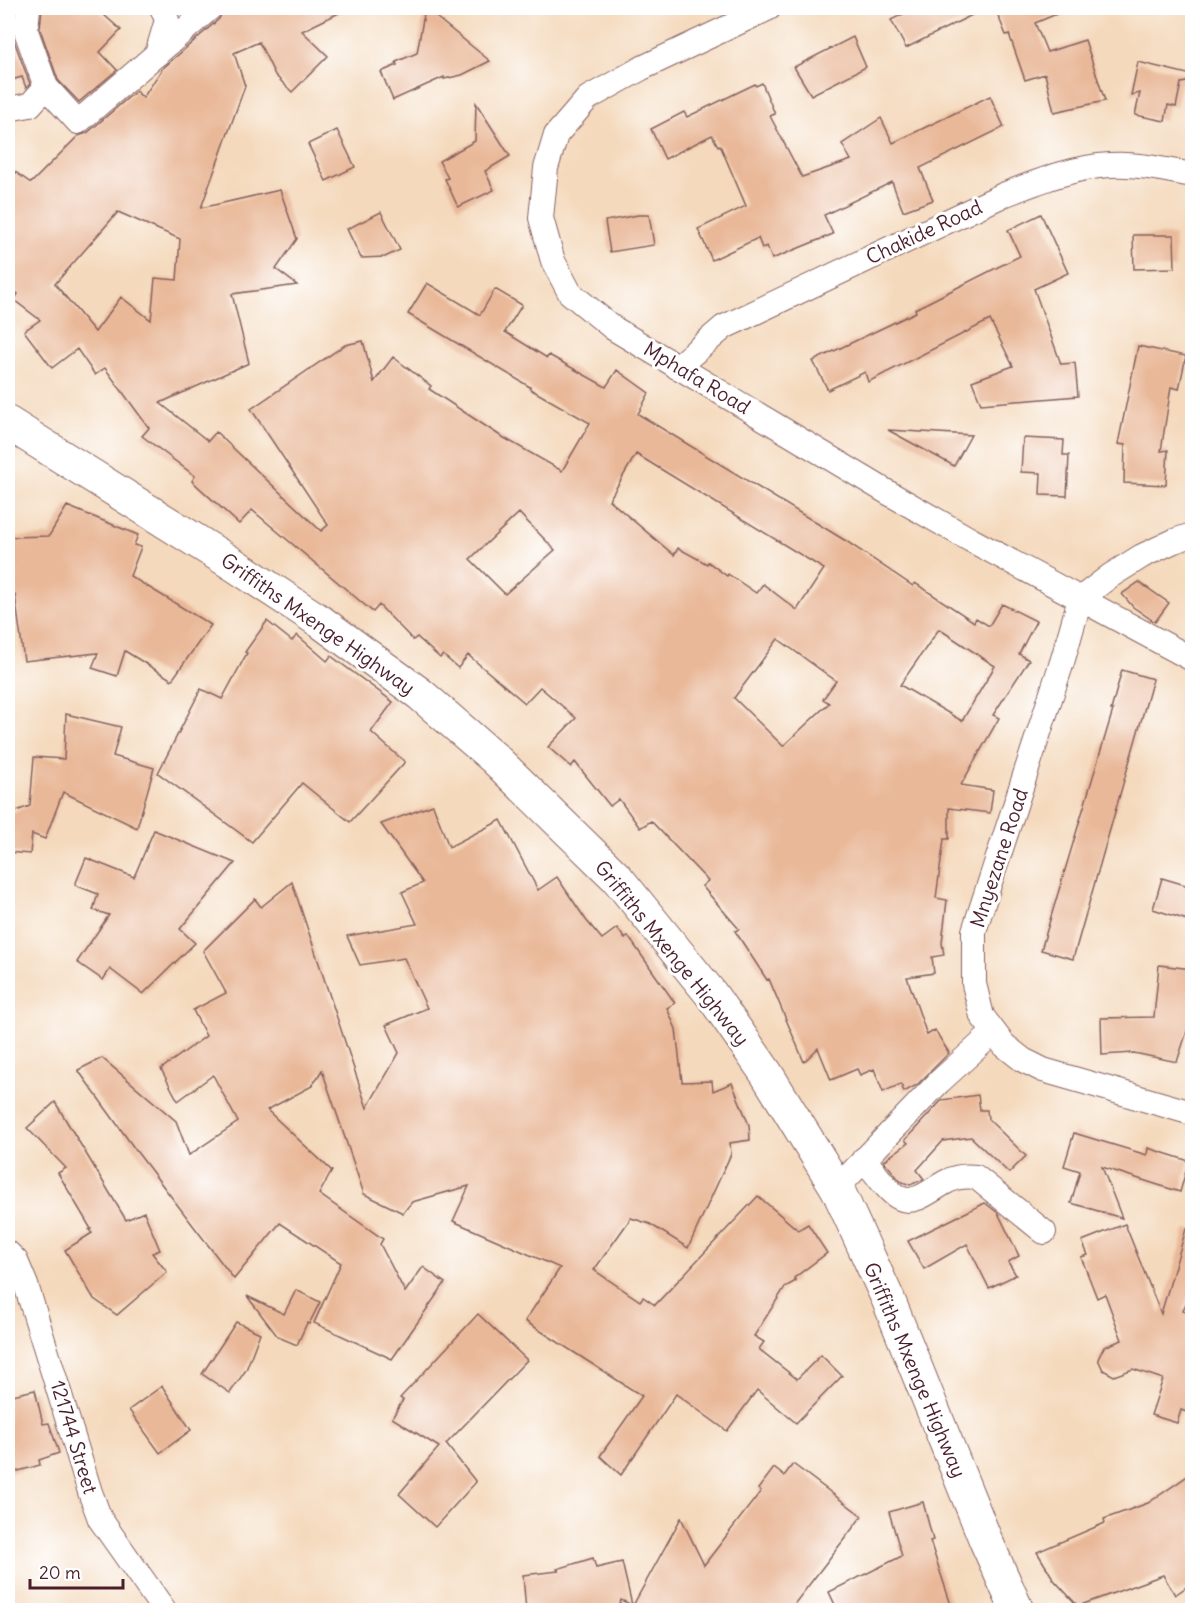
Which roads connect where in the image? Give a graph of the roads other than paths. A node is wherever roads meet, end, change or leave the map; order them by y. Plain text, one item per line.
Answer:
1 (28, 8) edge
2 (162, 8) edge
3 (210, 8) edge
4 (769, 8) edge
5 (157, 54) junction
6 (46, 87) junction
7 (8, 109) edge
8 (1192, 175) edge
9 (677, 367) junction
10 (8, 423) edge
11 (1192, 535) edge
12 (1080, 599) junction
13 (1192, 659) edge
14 (994, 1032) junction
15 (1192, 1113) edge
16 (864, 1159) junction
17 (837, 1188) junction
18 (1044, 1232) dead end
19 (8, 1252) edge
20 (164, 1611) edge
21 (1017, 1611) edge

1 - 6 street
2 - 5 street
3 - 5 street
4 - 9 street, Mphafa Road
5 - 6 street
6 - 7 street
8 - 9 street, Chakide Road
9 - 12 street, Mphafa Road
10 - 17 street, Griffiths Mxenge Highway
11 - 12 street
12 - 13 street, Mphafa Road
12 - 14 street, Mnyezane Road
14 - 15 street, Mnyezane Road
14 - 16 street
16 - 17 street
16 - 18 street
17 - 21 street, Griffiths Mxenge Highway
19 - 20 street, 121744 Street

